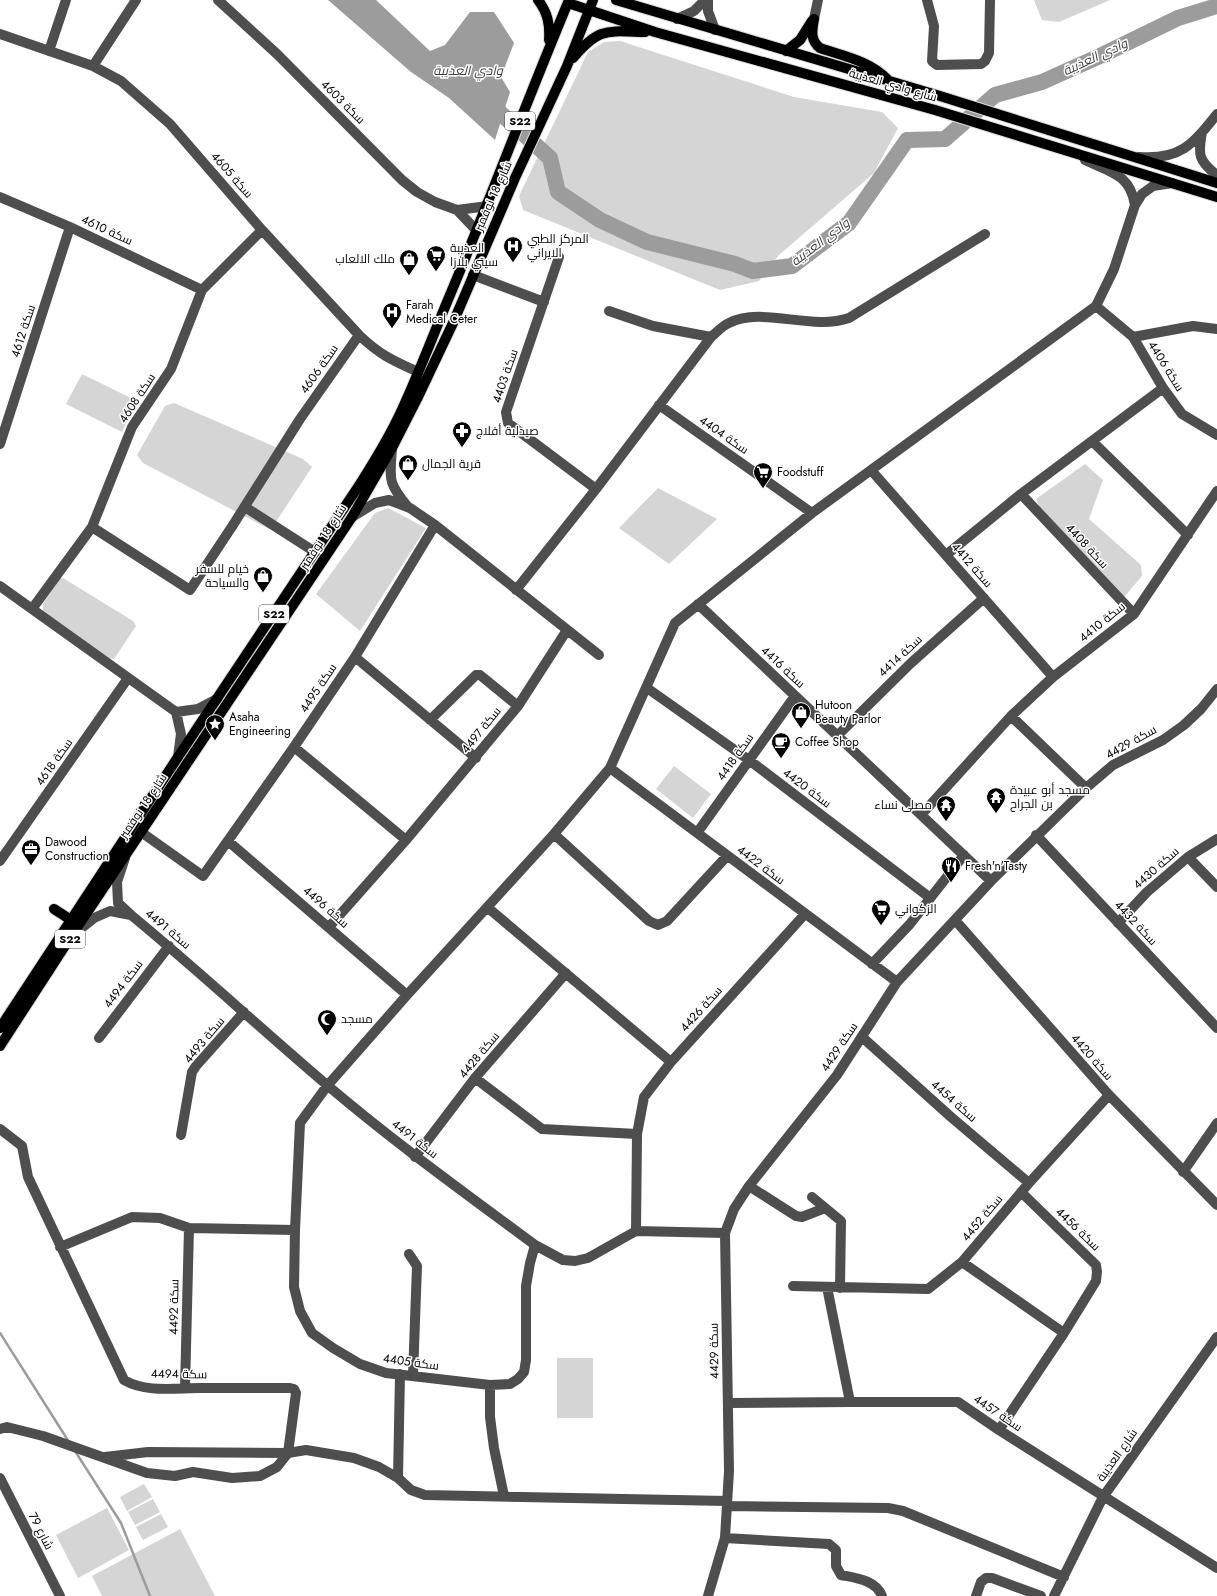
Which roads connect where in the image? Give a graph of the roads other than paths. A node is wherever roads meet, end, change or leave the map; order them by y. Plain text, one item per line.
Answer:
1 (66, 0) edge
2 (136, 0) edge
3 (218, 0) edge
4 (538, 0) edge
5 (593, 0) edge
6 (616, 0) edge
7 (632, 0) edge
8 (707, 0) edge
9 (818, 0) edge
10 (927, 0) edge
11 (990, 0) edge
12 (566, 1) edge
13 (589, 10) junction
14 (663, 14) junction
15 (677, 19) junction
16 (814, 19) junction
17 (715, 30) junction
18 (656, 32) junction
19 (0, 34) edge
20 (547, 50) junction
21 (49, 51) junction
22 (786, 51) junction
23 (93, 66) junction
24 (567, 66) junction
25 (888, 81) junction
26 (1217, 114) edge
27 (1202, 132) junction
28 (1066, 150) junction
29 (1133, 156) junction
30 (1217, 175) edge
31 (1217, 182) edge
32 (1174, 183) junction
33 (0, 197) edge
34 (1217, 197) edge
35 (1135, 204) junction
36 (488, 206) junction
37 (457, 210) junction
38 (70, 227) junction
39 (262, 230) junction
40 (477, 231) junction
41 (985, 234) dead end
42 (560, 257) dead end
43 (473, 275) junction
44 (202, 290) junction
45 (544, 302) junction
46 (1096, 306) junction
47 (609, 311) dead end
48 (1217, 329) edge
49 (359, 335) junction
50 (711, 337) junction
51 (1133, 337) junction
52 (418, 372) junction
53 (1163, 388) junction
54 (659, 405) junction
55 (1217, 435) edge
56 (1092, 441) junction
57 (0, 444) edge
58 (392, 448) junction
59 (871, 470) junction
60 (596, 489) junction
61 (1217, 490) edge
62 (1021, 494) junction
63 (245, 507) junction
64 (410, 508) junction
65 (812, 513) junction
66 (352, 517) junction
67 (435, 525) junction
68 (92, 527) junction
69 (1188, 535) junction
70 (315, 552) junction
71 (946, 555) junction
72 (0, 586) edge
73 (516, 590) junction
74 (984, 598) junction
75 (698, 604) junction
76 (32, 609) junction
77 (1134, 614) junction
78 (567, 630) junction
79 (599, 655) dead end
80 (355, 657) junction
81 (1053, 677) junction
82 (128, 678) junction
83 (647, 688) junction
84 (1217, 689) edge
85 (795, 696) junction
86 (218, 698) junction
87 (518, 706) junction
88 (176, 712) junction
89 (1011, 716) junction
90 (430, 720) junction
91 (837, 736) junction
92 (294, 747) junction
93 (178, 756) junction
94 (476, 758) junction
95 (749, 760) junction
96 (610, 768) junction
97 (1086, 788) junction
98 (921, 815) junction
99 (141, 832) junction
100 (697, 833) junction
101 (554, 834) junction
102 (1036, 835) junction
103 (1217, 839) edge
104 (406, 840) junction
105 (228, 841) junction
106 (127, 852) junction
107 (964, 855) junction
108 (727, 856) junction
109 (1188, 857) junction
110 (0, 861) edge
111 (991, 881) junction
112 (1217, 887) edge
113 (929, 897) junction
114 (487, 907) junction
115 (54, 909) dead end
116 (805, 914) junction
117 (131, 915) junction
118 (71, 920) junction
119 (955, 920) junction
120 (1118, 923) junction
121 (329, 927) junction
122 (72, 935) junction
123 (169, 946) junction
124 (872, 964) junction
125 (566, 973) junction
126 (897, 982) junction
127 (407, 995) junction
128 (244, 1012) junction
129 (0, 1028) edge
130 (1217, 1028) edge
131 (862, 1037) junction
132 (98, 1038) dead end
133 (0, 1046) edge
134 (671, 1062) junction
135 (475, 1078) junction
136 (327, 1086) junction
137 (1109, 1095) junction
138 (1217, 1123) edge
139 (0, 1129) edge
140 (637, 1134) junction
141 (181, 1135) dead end
142 (415, 1156) junction
143 (1183, 1172) junction
144 (1029, 1183) junction
145 (749, 1186) junction
146 (1021, 1192) junction
147 (812, 1197) dead end
148 (1217, 1205) edge
149 (825, 1208) junction
150 (189, 1228) junction
151 (295, 1230) junction
152 (636, 1231) junction
153 (725, 1233) junction
154 (535, 1245) junction
155 (60, 1247) junction
156 (409, 1254) dead end
157 (962, 1262) junction
158 (793, 1286) dead end
159 (827, 1287) junction
160 (840, 1288) junction
161 (1064, 1334) junction
162 (1217, 1337) edge
163 (400, 1374) junction
164 (413, 1376) junction
165 (490, 1384) junction
166 (185, 1388) junction
167 (850, 1402) junction
168 (728, 1403) junction
169 (0, 1429) edge
170 (999, 1430) junction
171 (288, 1453) junction
172 (102, 1457) junction
173 (0, 1478) edge
174 (398, 1478) junction
175 (504, 1496) junction
176 (1103, 1497) junction
177 (727, 1503) junction
178 (725, 1538) junction
179 (1217, 1568) edge
180 (1064, 1576) junction
181 (60, 1596) edge
182 (708, 1596) edge
183 (882, 1596) edge
184 (976, 1596) edge
185 (1042, 1596) edge
186 (1054, 1596) edge

1 - 21 street
2 - 23 street
3 - 37 street, سكة 4603
4 - 20 main road
5 - 13 main road, شارع 18 نوفمبر / S22
6 - 14 main road, شارع وادي العذيبة
7 - 14 main road
8 - 15 street
8 - 17 street
9 - 16 street
10 - 11 street
12 - 13 main road, شارع وادي العذيبة
12 - 20 main road, شارع 18 نوفمبر / S22
13 - 18 main road, شارع وادي العذيبة
13 - 24 main road, شارع 18 نوفمبر / S22
14 - 15 main road, شارع وادي العذيبة
15 - 17 main road, شارع وادي العذيبة
16 - 22 main road
16 - 25 main road
17 - 22 main road, شارع وادي العذيبة
18 - 24 main road
18 - 28 main road, شارع وادي العذيبة
19 - 21 street, سكة 4605
20 - 36 main road, شارع 18 نوفمبر / S22
21 - 23 street, سكة 4605
22 - 25 main road, شارع وادي العذيبة
23 - 39 street, سكة 4605
24 - 43 main road, شارع 18 نوفمبر / S22
25 - 29 main road, شارع وادي العذيبة
26 - 27 street
27 - 29 street
27 - 30 street
28 - 32 main road, شارع وادي العذيبة
28 - 35 street
29 - 31 main road, شارع وادي العذيبة
32 - 34 main road, شارع وادي العذيبة
32 - 35 street
33 - 38 street, سكة 4610
35 - 46 street
36 - 37 street, سكة 4603
36 - 40 main road, شارع 18 نوفمبر / S22
37 - 40 street, سكة 4603
38 - 44 street, سكة 4610
38 - 57 street, سكة 4612
39 - 44 street, سكة 4608
39 - 49 street, سكة 4605
40 - 52 main road, شارع 18 نوفمبر / S22
41 - 50 street
42 - 45 street, سكة 4403
43 - 45 street
43 - 58 main road, شارع 18 نوفمبر / S22
44 - 68 street, سكة 4608
45 - 60 street, سكة 4403
46 - 51 street, سكة 4406
46 - 59 street, سكة 4405
47 - 50 street
48 - 51 street
49 - 52 street, سكة 4605
49 - 63 street, سكة 4606
50 - 54 street
51 - 53 street, سكة 4406
52 - 70 main road, شارع 18 نوفمبر / S22
53 - 55 street, سكة 4406
53 - 56 street
54 - 60 street
54 - 65 street, سكة 4404
56 - 62 street
56 - 69 street
58 - 64 street
58 - 66 main road, شارع 18 نوفمبر / S22
59 - 65 street, سكة 4405
59 - 71 street, سكة 4412
60 - 73 street
61 - 69 street, سكة 4410
62 - 71 street
62 - 77 street, سكة 4408
63 - 68 street, سكة 4606
63 - 70 street
64 - 66 street
64 - 67 street
65 - 75 street, سكة 4405
66 - 99 main road, شارع 18 نوفمبر / S22
67 - 73 street
67 - 80 street, سكة 4495
68 - 76 street, سكة 4608
69 - 77 street, سكة 4410
70 - 86 main road, شارع 18 نوفمبر / S22
71 - 74 street, سكة 4412
72 - 76 street
73 - 78 street
74 - 81 street, سكة 4412
74 - 91 street, سكة 4414
75 - 83 street, سكة 4405
75 - 85 street, سكة 4416
76 - 82 street
77 - 81 street, سكة 4410
78 - 79 street
78 - 87 street, سكة 4497
80 - 90 street
80 - 92 street, سكة 4495
81 - 89 street, سكة 4410
82 - 88 street
82 - 110 street, سكة 4618
83 - 95 street, سكة 4420
83 - 96 street, سكة 4405
84 - 97 street, سكة 4429
85 - 91 street, سكة 4416
85 - 95 street, سكة 4418
86 - 88 street
86 - 93 main road, شارع 18 نوفمبر / S22
87 - 90 street
87 - 94 street, سكة 4497
88 - 93 street
89 - 97 street
89 - 98 street, سكة 4410
90 - 94 street
91 - 98 street, سكة 4416
92 - 104 street
92 - 105 street, سكة 4495
93 - 118 main road, شارع 18 نوفمبر / S22
94 - 104 street, سكة 4497
95 - 100 street, سكة 4418
95 - 113 street, سكة 4420
96 - 100 street, سكة 4422
96 - 101 street, سكة 4405
97 - 102 street, سكة 4429
98 - 107 street, سكة 4416
99 - 105 street, سكة 4495
99 - 106 main road, شارع 18 نوفمبر / S22
100 - 108 street, سكة 4422
101 - 108 street
101 - 114 street, سكة 4405
102 - 111 street, سكة 4429
102 - 120 street, سكة 4432
103 - 109 street, سكة 4430
104 - 121 street, سكة 4497
105 - 121 street, سكة 4496
106 - 117 street, سكة 4491
106 - 122 main road, شارع 18 نوفمبر / S22
107 - 111 street, سكة 4416
107 - 113 street
108 - 116 street, سكة 4422
109 - 112 street
109 - 120 street, سكة 4430
111 - 119 street, سكة 4429
113 - 124 street
114 - 125 street
114 - 127 street, سكة 4405
115 - 118 main road
116 - 124 street, سكة 4422
116 - 134 street, سكة 4426
117 - 122 street, سكة 4491
117 - 123 street, سكة 4491
118 - 129 main road, شارع 18 نوفمبر / S22
119 - 126 street, سكة 4429
119 - 137 street, سكة 4420
120 - 130 street, سكة 4432
121 - 127 street, سكة 4496
122 - 133 main road, شارع 18 نوفمبر / S22
123 - 128 street, سكة 4491
123 - 132 street, سكة 4494
124 - 126 street, سكة 4422
125 - 134 street
125 - 135 street, سكة 4428
126 - 131 street, سكة 4429
127 - 136 street, سكة 4405
128 - 136 street, سكة 4491
128 - 141 street, سكة 4493
131 - 144 street, سكة 4454
131 - 145 street, سكة 4429
134 - 140 street, سكة 4426
135 - 140 street
135 - 142 street, سكة 4428
136 - 142 street, سكة 4491
136 - 151 street, سكة 4405
137 - 143 street, سكة 4420
137 - 144 street, سكة 4452
138 - 143 street
139 - 155 street, سكة 4494
140 - 152 street, سكة 4426
142 - 154 street, سكة 4491
143 - 148 street, سكة 4420
144 - 146 street, سكة 4452
145 - 149 street
145 - 153 street, سكة 4429
146 - 157 street, سكة 4452
146 - 161 street, سكة 4456
147 - 149 street
149 - 160 street
150 - 151 street
150 - 155 street
150 - 166 street, سكة 4492
151 - 163 street, سكة 4405
152 - 153 street
152 - 154 street, سكة 4491
153 - 168 street, سكة 4429
154 - 165 street, سكة 4405
155 - 166 street, سكة 4494
156 - 164 street
157 - 160 street, سكة 4452
157 - 161 street
158 - 159 street, سكة 4452
159 - 160 street, سكة 4452
159 - 167 street
161 - 170 street, سكة 4456
162 - 176 street, شارع العذيبة
163 - 164 street, سكة 4405
163 - 174 street
164 - 165 street, سكة 4405
165 - 175 street
166 - 171 street, سكة 4494
167 - 168 street, سكة 4457
167 - 170 street, سكة 4457
168 - 177 street, سكة 4429
169 - 172 street
170 - 176 street, سكة 4457
171 - 172 street
171 - 172 street
171 - 174 street
173 - 181 street, 79 شارع
174 - 175 street
175 - 177 street
176 - 179 street, سكة 4457
176 - 180 street, شارع العذيبة
177 - 178 street, سكة 4429
177 - 180 street
178 - 182 street, سكة 4429
178 - 183 street
180 - 186 street, شارع العذيبة
184 - 185 street

